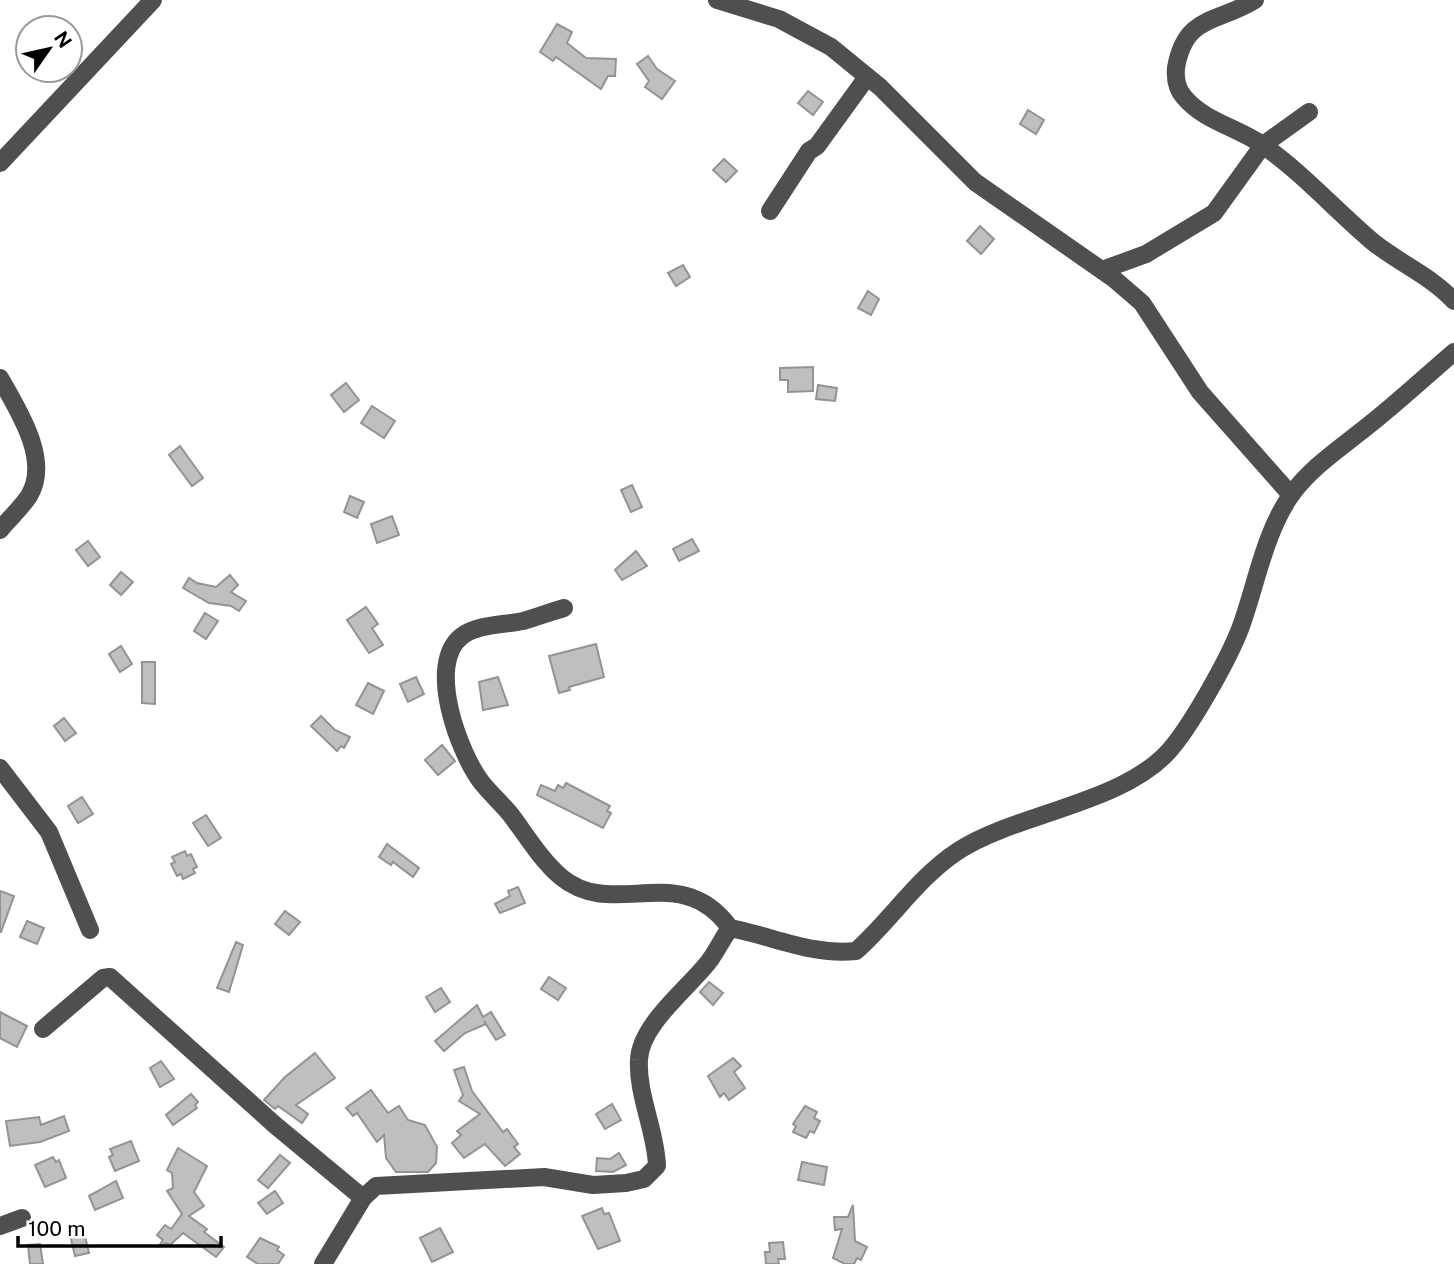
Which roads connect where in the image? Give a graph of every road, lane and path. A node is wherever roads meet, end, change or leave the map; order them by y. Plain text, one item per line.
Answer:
1 (153, 0) edge
2 (718, 0) edge
3 (1255, 0) edge
4 (867, 77) junction
5 (1309, 112) dead end
6 (1263, 145) junction
7 (0, 163) edge
8 (769, 211) dead end
9 (1102, 270) junction
10 (1454, 301) edge
11 (1454, 352) edge
12 (0, 378) edge
13 (1291, 495) junction
14 (0, 530) edge
15 (564, 608) dead end
16 (0, 768) edge
17 (730, 928) junction
18 (90, 929) dead end
19 (43, 1029) dead end
20 (363, 1198) junction
21 (22, 1218) dead end
22 (0, 1226) edge
23 (323, 1264) edge

1 - 7 street
2 - 4 street
3 - 6 street
4 - 8 street
4 - 9 street
5 - 6 street
6 - 9 street
6 - 10 street
9 - 13 street
11 - 13 street
12 - 14 street
13 - 17 street
15 - 17 street
16 - 18 street
17 - 20 street
19 - 20 street
20 - 23 street
21 - 22 street

